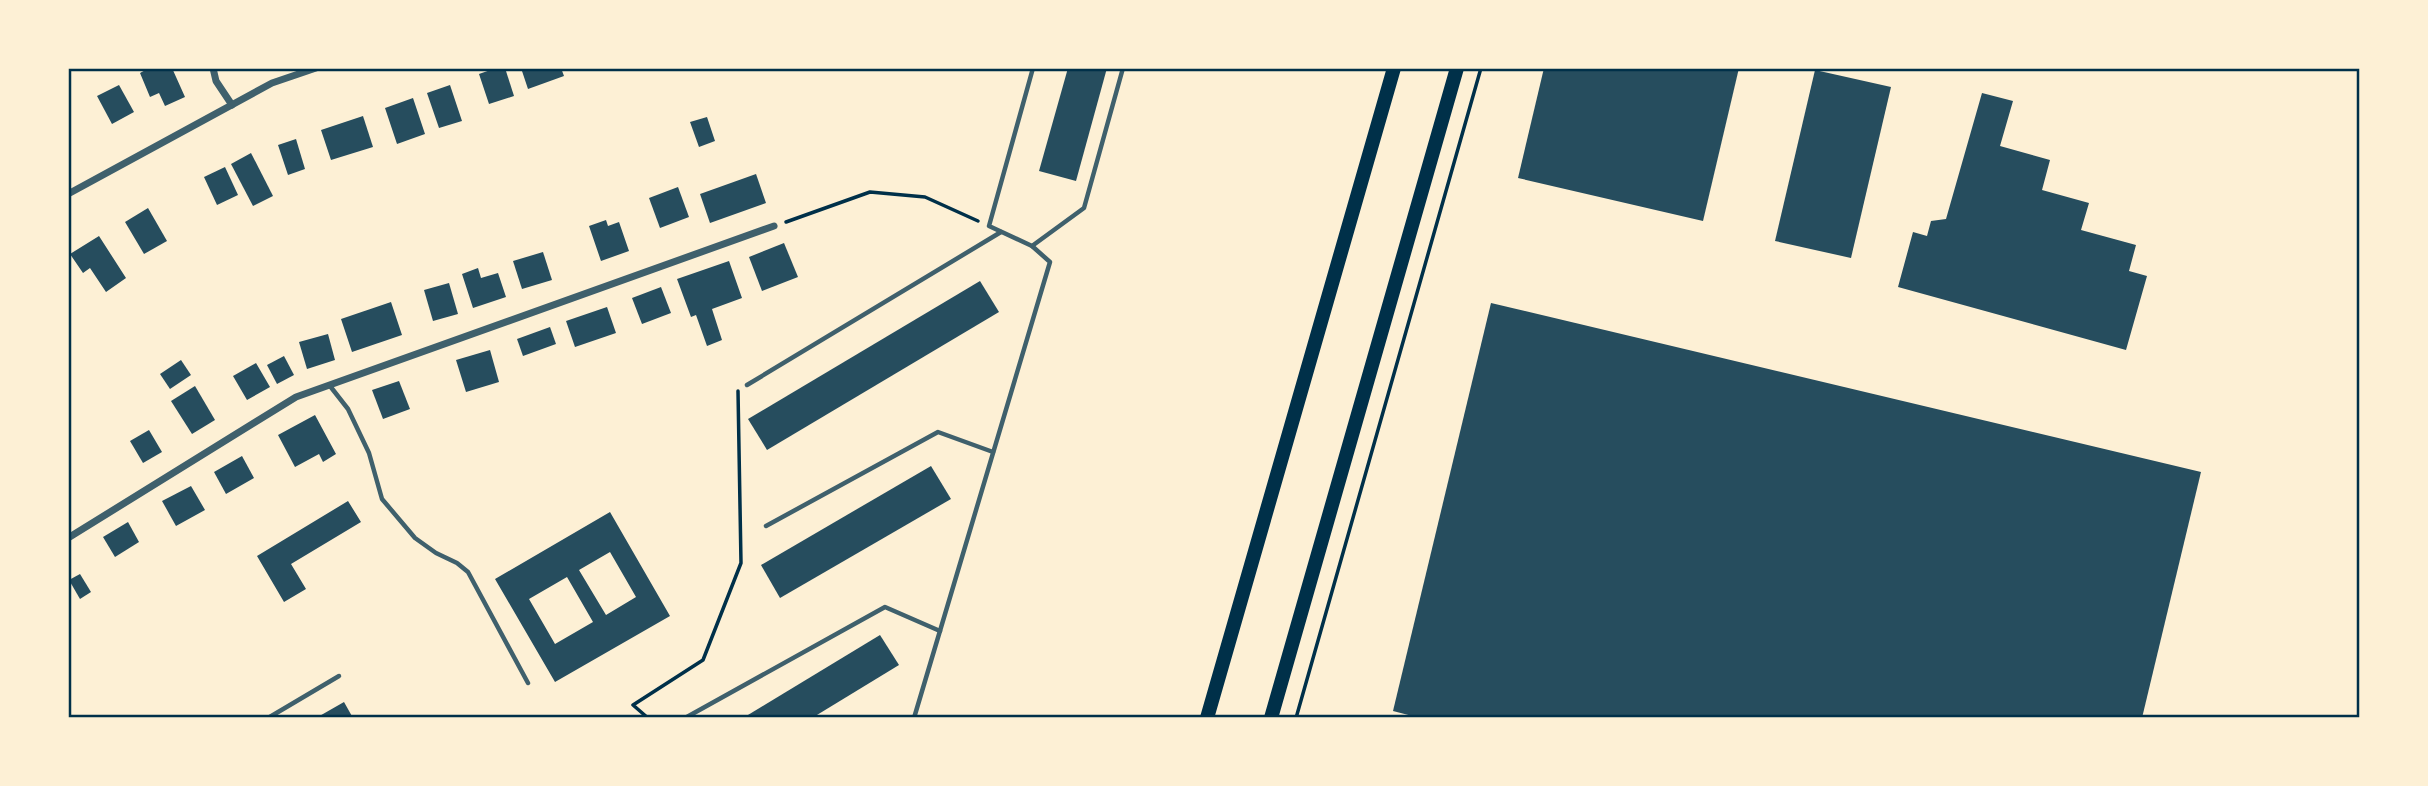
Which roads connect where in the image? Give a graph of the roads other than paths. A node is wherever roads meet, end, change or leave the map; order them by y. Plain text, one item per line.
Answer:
1 (213, 68) edge
2 (316, 68) edge
3 (1033, 68) edge
4 (1123, 68) edge
5 (1394, 68) edge
6 (1457, 68) edge
7 (232, 105) junction
8 (68, 194) edge
9 (774, 226) road end
10 (1002, 232) junction
11 (1031, 246) junction
12 (747, 385) road end
13 (330, 386) junction
14 (993, 452) junction
15 (766, 526) dead end
16 (68, 538) edge
17 (940, 631) junction
18 (339, 676) dead end
19 (528, 683) dead end
20 (268, 718) edge
21 (685, 718) edge
22 (914, 718) edge
23 (1207, 718) edge
24 (1271, 718) edge

1 - 7 street
2 - 7 street
3 - 10 lane
4 - 11 lane
5 - 23 highway
6 - 24 highway
7 - 8 street
9 - 13 street
10 - 11 lane
10 - 12 lane
11 - 14 lane
13 - 16 street
13 - 19 lane
14 - 15 lane
14 - 17 lane
17 - 21 lane
17 - 22 lane
18 - 20 lane

